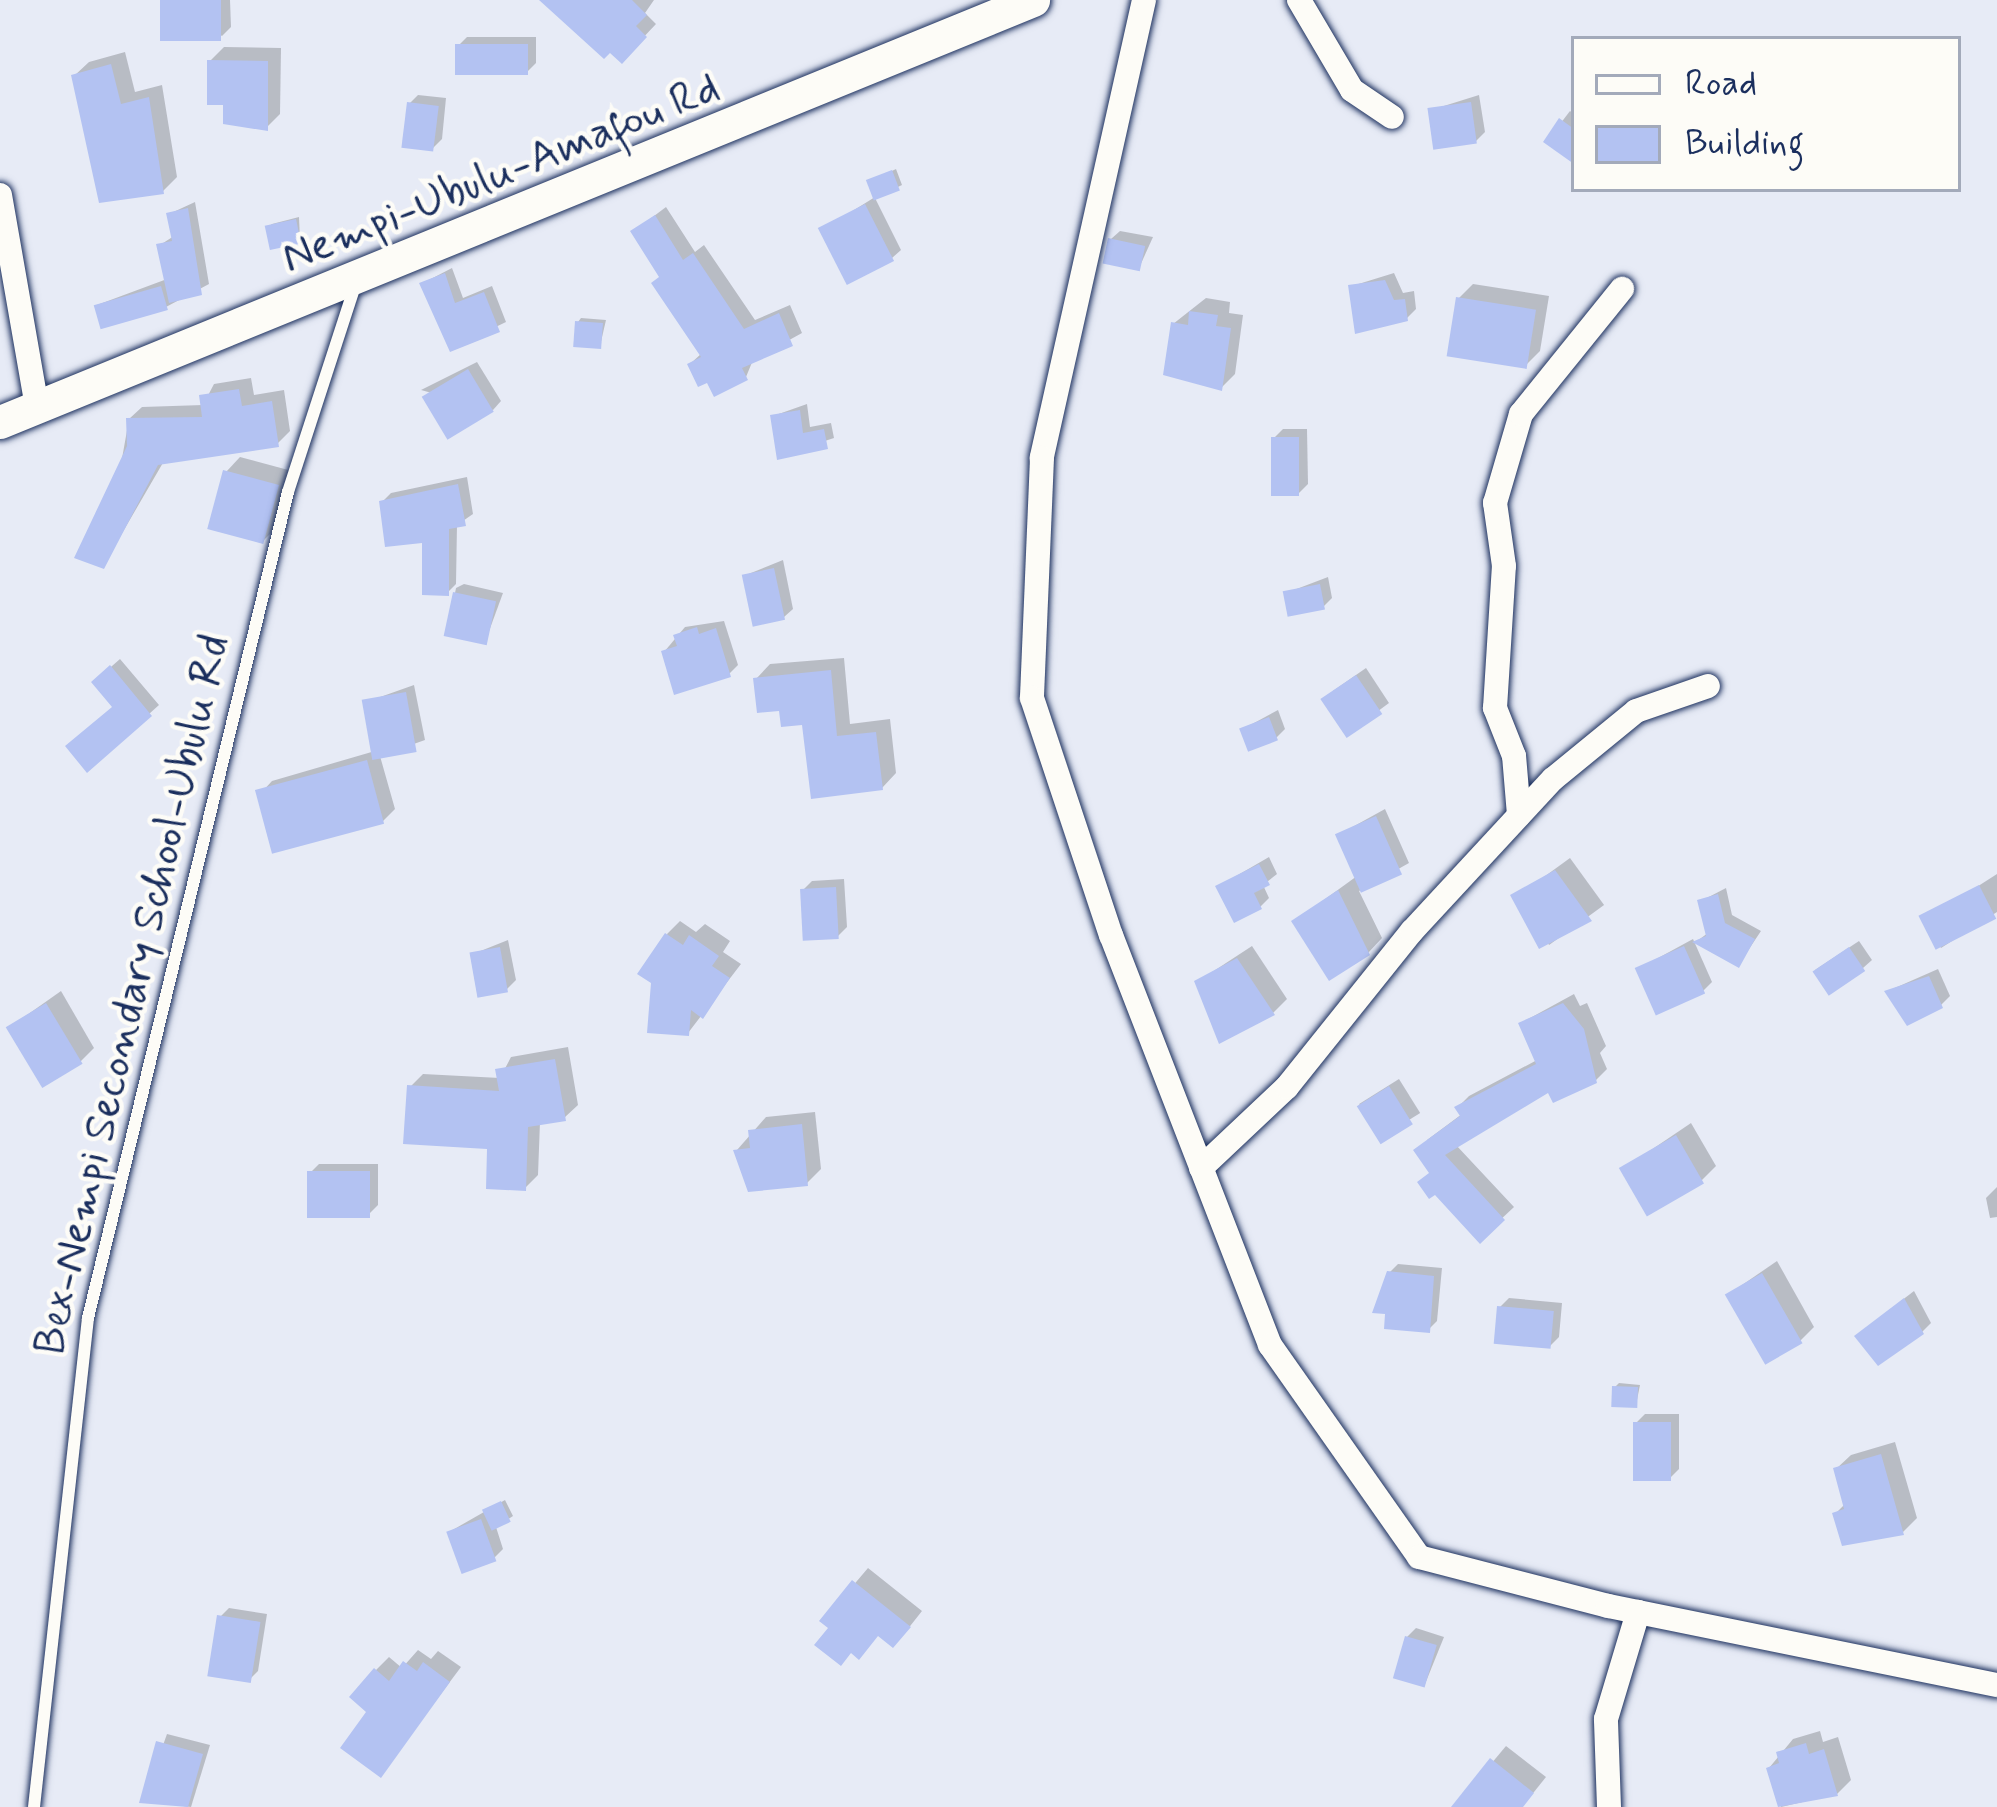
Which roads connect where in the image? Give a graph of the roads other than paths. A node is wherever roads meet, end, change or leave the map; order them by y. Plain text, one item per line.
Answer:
1 (1033, 0) edge
2 (1144, 0) edge
3 (1299, 0) edge
4 (1392, 117) dead end
5 (0, 195) edge
6 (356, 282) junction
7 (1622, 289) dead end
8 (37, 408) junction
9 (0, 422) edge
10 (1708, 686) dead end
11 (1519, 815) junction
12 (1201, 1168) junction
13 (1638, 1612) junction
14 (1997, 1685) edge
15 (34, 1807) edge
16 (1609, 1807) edge

1 - 6 street, Nempi-Ubulu-Amafou Rd
2 - 12 street
3 - 4 street
5 - 8 street
6 - 8 street, Nempi-Ubulu-Amafou Rd
6 - 15 lane, Bex-Nempi Secondary School-Ubulu Rd
7 - 11 street
8 - 9 street, Nempi-Ubulu-Amafou Rd
10 - 11 street
11 - 12 street
12 - 13 street
13 - 14 street
13 - 16 street

